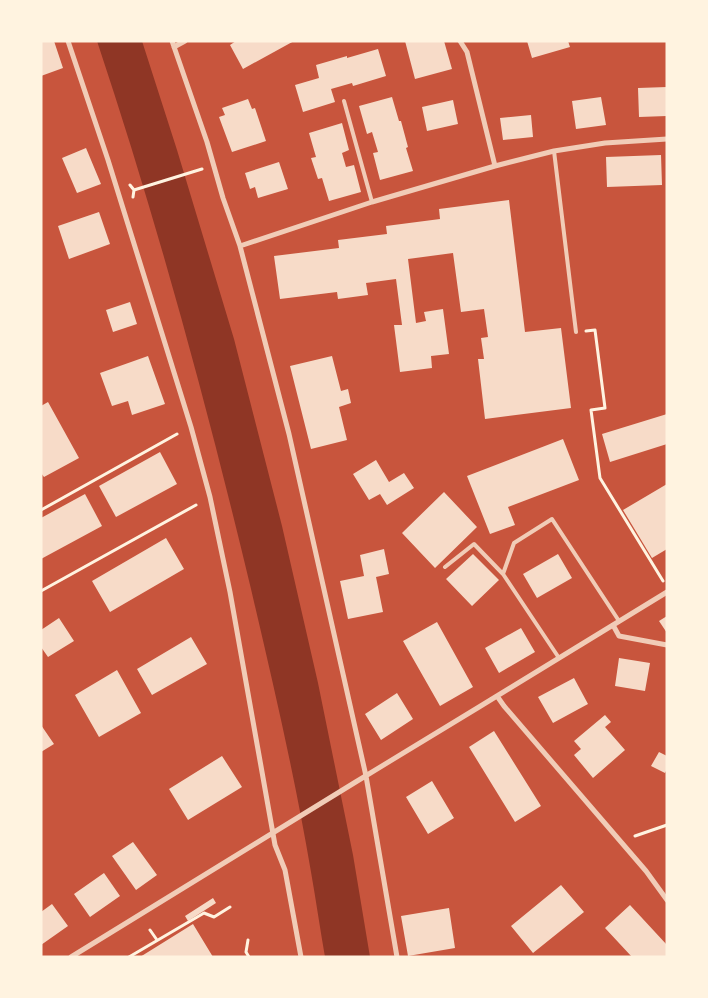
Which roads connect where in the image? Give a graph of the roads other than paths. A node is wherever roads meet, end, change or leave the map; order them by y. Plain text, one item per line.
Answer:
1 (68, 41) edge
2 (172, 41) edge
3 (186, 41) edge
4 (460, 41) edge
5 (174, 48) junction
6 (344, 101) dead end
7 (667, 139) edge
8 (554, 151) junction
9 (495, 166) junction
10 (372, 202) junction
11 (240, 246) junction
12 (576, 332) road end
13 (445, 567) dead end
14 (503, 574) junction
15 (667, 592) edge
16 (619, 621) junction
17 (612, 624) junction
18 (667, 645) edge
19 (558, 658) junction
20 (497, 696) junction
21 (366, 776) junction
22 (273, 832) junction
23 (667, 900) edge
24 (71, 957) edge
25 (301, 957) edge
26 (397, 957) edge

1 - 22 street
2 - 5 street
3 - 5 street
4 - 9 street
5 - 11 street
6 - 10 lane
7 - 8 street
8 - 9 street
8 - 12 lane
9 - 10 street
10 - 11 street
11 - 21 street
13 - 14 lane
14 - 16 lane
14 - 19 lane
15 - 16 street
16 - 17 street
17 - 18 street
17 - 19 street
19 - 20 street
20 - 21 street
20 - 23 street
21 - 22 street
21 - 26 street
22 - 24 street
22 - 25 street

